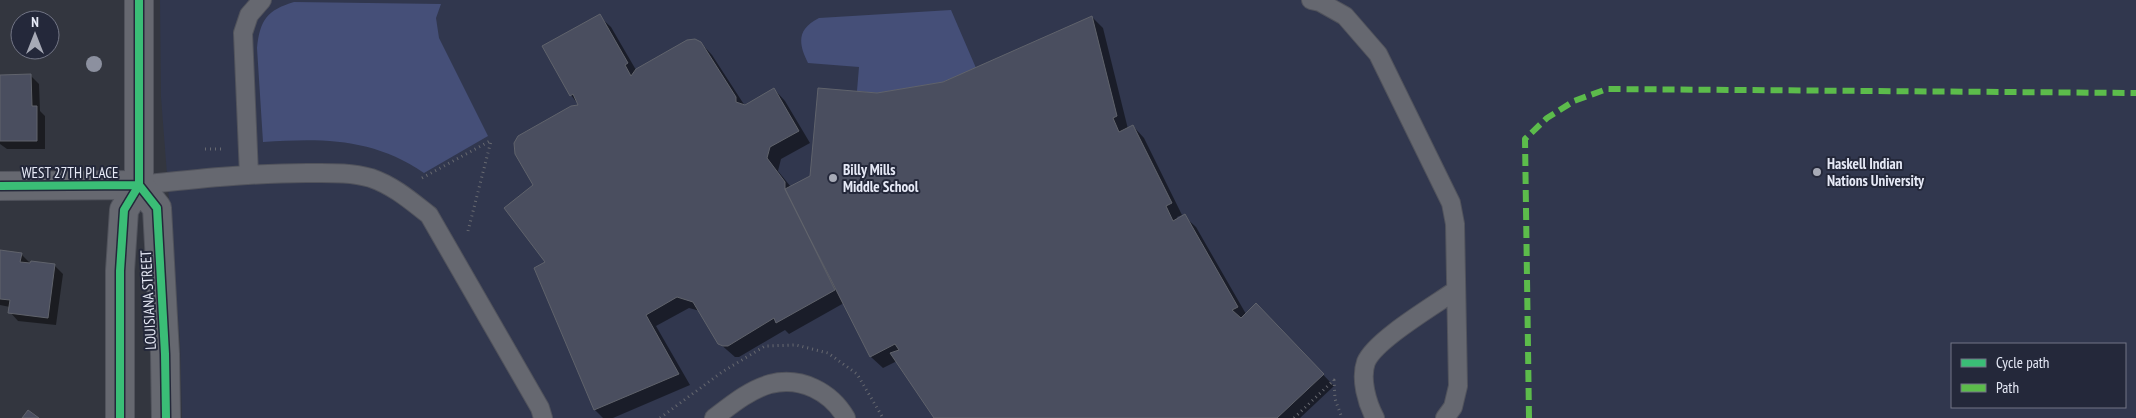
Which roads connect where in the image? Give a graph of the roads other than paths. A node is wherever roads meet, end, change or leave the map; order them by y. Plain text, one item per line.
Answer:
1 (139, 0) edge
2 (262, 0) edge
3 (1311, 0) edge
4 (249, 174) junction
5 (139, 185) junction
6 (0, 186) edge
7 (1456, 290) junction
8 (120, 418) edge
9 (166, 418) edge
10 (543, 418) edge
11 (714, 418) edge
12 (846, 418) edge
13 (1375, 418) edge
14 (1445, 418) edge

1 - 5 main road
2 - 4 lane
3 - 7 lane
4 - 5 lane
4 - 10 lane
5 - 6 main road, WEST 27TH PLACE
5 - 8 main road, LOUISIANA STREET
5 - 9 main road, LOUISIANA STREET
7 - 13 lane
7 - 14 lane
11 - 12 lane

